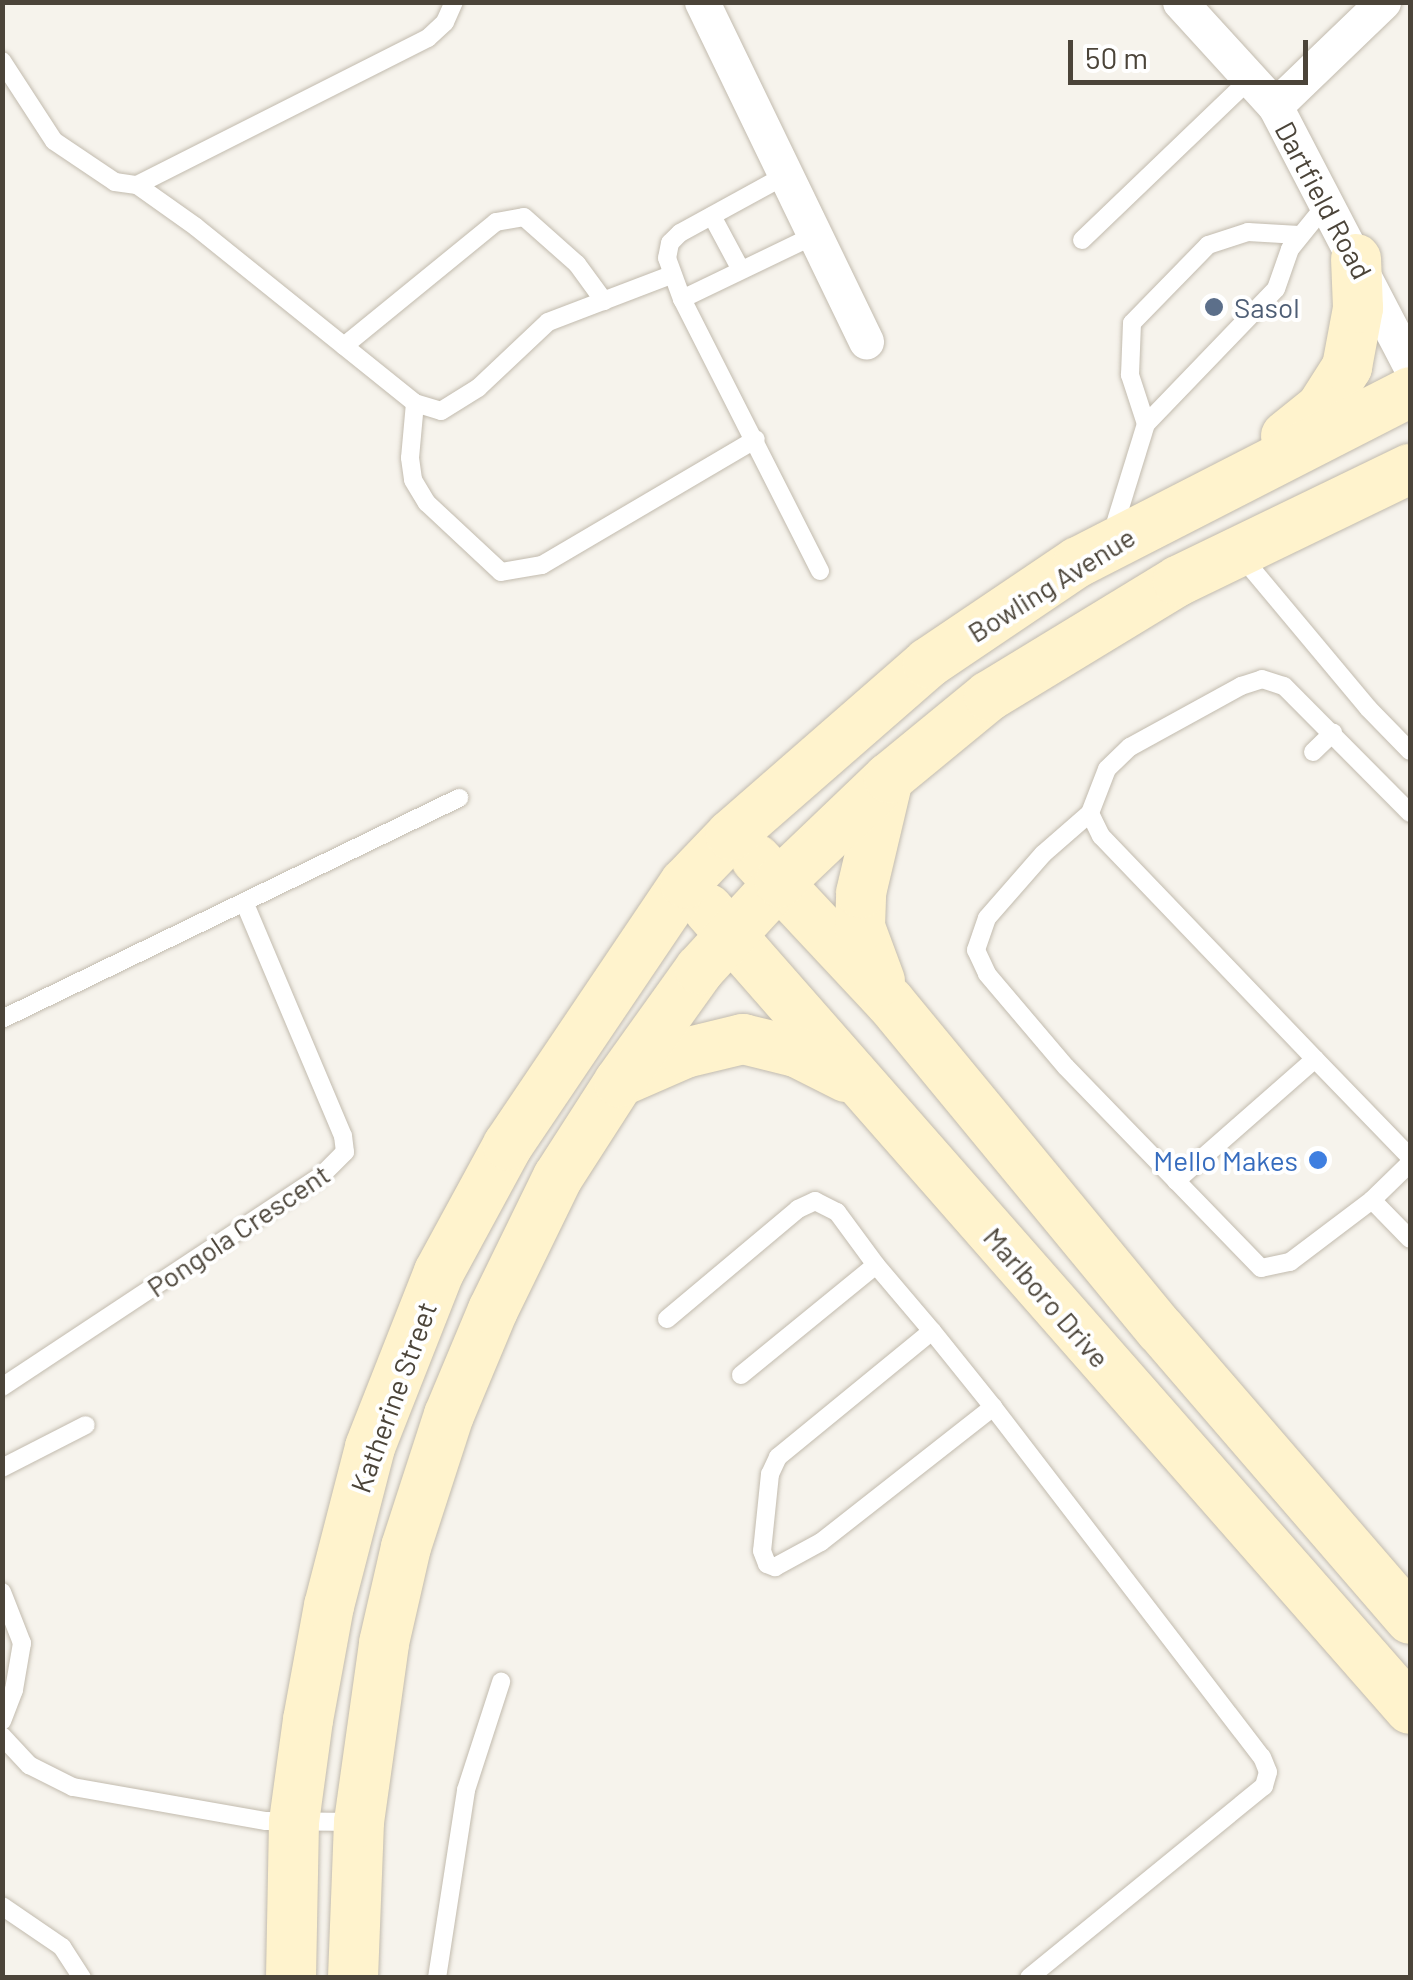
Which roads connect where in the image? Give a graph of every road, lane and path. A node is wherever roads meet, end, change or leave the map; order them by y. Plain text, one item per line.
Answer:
1 (454, 2) edge
2 (702, 2) edge
3 (1180, 2) edge
4 (1383, 2) edge
5 (2, 61) edge
6 (1250, 79) junction
7 (1275, 106) junction
8 (786, 175) junction
9 (137, 185) junction
10 (1328, 202) junction
11 (712, 216) junction
12 (1299, 235) junction
13 (813, 236) junction
14 (1082, 240) dead end
15 (1356, 259) junction
16 (741, 270) junction
17 (671, 275) junction
18 (682, 299) junction
19 (604, 301) junction
20 (866, 341) dead end
21 (344, 346) junction
22 (1410, 365) edge
23 (1410, 392) edge
24 (415, 403) junction
25 (1146, 424) junction
26 (756, 440) junction
27 (1410, 469) edge
28 (1246, 474) junction
29 (1109, 545) junction
30 (1238, 552) junction
31 (820, 571) dead end
32 (1334, 733) junction
33 (1410, 751) edge
34 (1313, 752) dead end
35 (889, 778) junction
36 (459, 798) dead end
37 (1090, 813) junction
38 (1410, 814) edge
39 (731, 835) junction
40 (780, 882) junction
41 (685, 883) junction
42 (244, 902) junction
43 (731, 935) junction
44 (890, 1002) junction
45 (2, 1019) edge
46 (1315, 1059) junction
47 (618, 1082) junction
48 (860, 1084) junction
49 (1410, 1160) edge
50 (1176, 1181) junction
51 (1372, 1200) junction
52 (1410, 1239) edge
53 (876, 1265) junction
54 (667, 1319) dead end
55 (932, 1331) junction
56 (740, 1375) dead end
57 (2, 1387) edge
58 (994, 1407) junction
59 (86, 1425) dead end
60 (2, 1468) edge
61 (2, 1592) edge
62 (1404, 1605) edge
63 (501, 1682) dead end
64 (1410, 1709) edge
65 (2, 1721) edge
66 (2, 1736) edge
67 (294, 1822) junction
68 (359, 1822) junction
69 (2, 1906) edge
70 (82, 1978) edge
71 (291, 1978) edge
72 (353, 1978) edge
73 (437, 1978) edge
74 (1029, 1978) edge

1 - 9 lane
2 - 8 street
3 - 6 street, Dartfield Road
4 - 7 street
5 - 9 lane
6 - 7 street, Dartfield Road
6 - 14 lane
7 - 10 street, Dartfield Road
8 - 11 lane
8 - 13 street
9 - 21 lane
10 - 12 lane
10 - 15 street, Dartfield Road
11 - 16 lane
11 - 17 lane
12 - 25 lane
12 - 25 lane
13 - 16 lane
13 - 20 street
15 - 22 street, Dartfield Road
15 - 28 main road
16 - 18 lane
17 - 18 lane
17 - 19 lane
18 - 26 lane
19 - 21 lane
19 - 24 lane
21 - 24 lane
23 - 28 main road, Bowling Avenue
24 - 26 lane
25 - 29 lane
26 - 31 lane
27 - 30 main road
28 - 29 main road, Bowling Avenue
29 - 39 main road, Bowling Avenue
30 - 33 lane
30 - 35 main road
32 - 34 lane
32 - 37 lane
32 - 38 lane
35 - 40 main road
35 - 44 main road
36 - 42 lane
37 - 46 lane
37 - 50 lane
39 - 40 main road
39 - 41 main road, Bowling Avenue
40 - 43 main road
40 - 44 main road
41 - 43 main road, Marlboro Drive
41 - 67 main road, Katherine Street
42 - 45 lane
42 - 57 lane, Pongola Crescent
43 - 47 main road
43 - 48 main road, Marlboro Drive
44 - 62 main road
46 - 49 lane
46 - 50 lane
47 - 48 main road
47 - 68 main road
48 - 64 main road, Marlboro Drive
49 - 51 lane
50 - 51 lane
51 - 52 lane
53 - 54 lane
53 - 55 lane
53 - 56 lane
55 - 58 lane
55 - 58 lane
58 - 74 lane
59 - 60 lane
61 - 65 lane
63 - 73 lane
66 - 67 lane
67 - 68 lane
67 - 71 main road, Katherine Street
68 - 72 main road
69 - 70 lane

